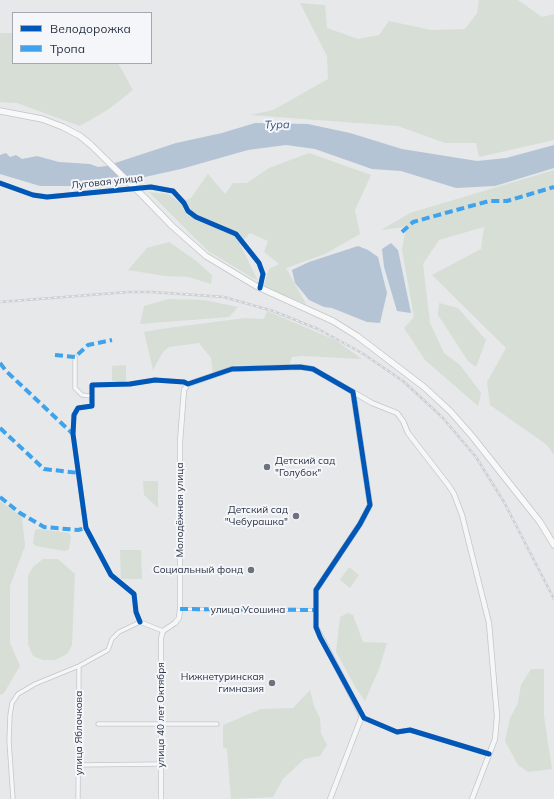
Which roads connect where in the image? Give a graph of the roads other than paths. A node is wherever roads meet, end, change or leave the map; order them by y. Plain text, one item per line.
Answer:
1 (0, 111) edge
2 (0, 183) edge
3 (260, 288) junction
4 (75, 357) dead end
5 (188, 384) junction
6 (353, 392) junction
7 (91, 396) junction
8 (554, 545) edge
9 (180, 610) junction
10 (316, 610) junction
11 (140, 622) junction
12 (163, 631) junction
13 (79, 666) junction
14 (362, 716) junction
15 (98, 724) dead end
16 (161, 724) junction
17 (217, 724) dead end
18 (489, 754) junction
19 (78, 764) junction
20 (161, 764) junction
21 (13, 799) edge
22 (78, 799) edge
23 (161, 799) edge
24 (330, 799) edge
25 (472, 799) edge

1 - 3 main road, bridge
2 - 3 street, Луговая улица
3 - 8 main road
4 - 7 street
5 - 6 street
5 - 7 street
5 - 9 street, Молодёжная улица
6 - 10 street
6 - 18 street
7 - 11 street
9 - 10 street, улица Усошина
9 - 12 street
10 - 14 street
11 - 12 street
11 - 13 street
12 - 16 street, улица 40 лет Октября
13 - 19 street, улица Яблочкова
13 - 21 street
14 - 18 street
14 - 24 street
15 - 16 street
16 - 17 street
16 - 20 street, улица 40 лет Октября
18 - 25 street
19 - 20 street
19 - 22 street, улица Яблочкова
20 - 23 street, улица 40 лет Октября

